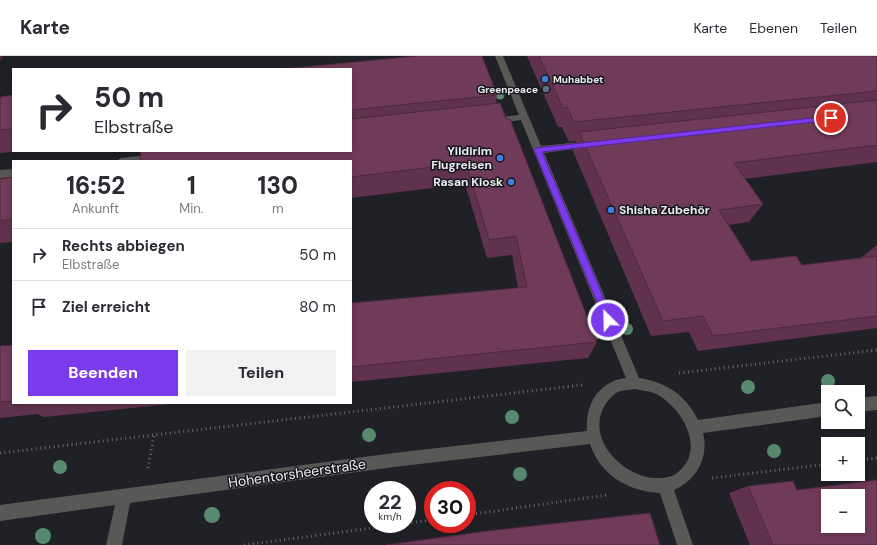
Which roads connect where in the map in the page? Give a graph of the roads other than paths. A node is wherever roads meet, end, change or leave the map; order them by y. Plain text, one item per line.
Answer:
1 (499, 56) edge
2 (524, 117) junction
3 (485, 121) edge
4 (600, 143) edge
5 (537, 150) junction
6 (166, 156) edge
7 (130, 160) edge
8 (12, 173) edge
9 (0, 174) edge
10 (635, 383) junction
11 (877, 403) edge
12 (865, 404) edge
13 (821, 410) edge
14 (695, 427) junction
15 (594, 437) junction
16 (665, 486) junction
17 (124, 497) junction
18 (0, 513) edge
19 (114, 545) edge
20 (685, 545) edge

1 - 2 street
2 - 3 street
2 - 5 street
4 - 5 street
5 - 10 street
6 - 7 street
8 - 9 street
10 - 14 street
10 - 15 street
11 - 12 street
13 - 14 street
14 - 16 street
15 - 16 street
15 - 17 street, Hohentorsheerstraße
16 - 20 street
17 - 18 street, Hohentorsheerstraße
17 - 19 street

